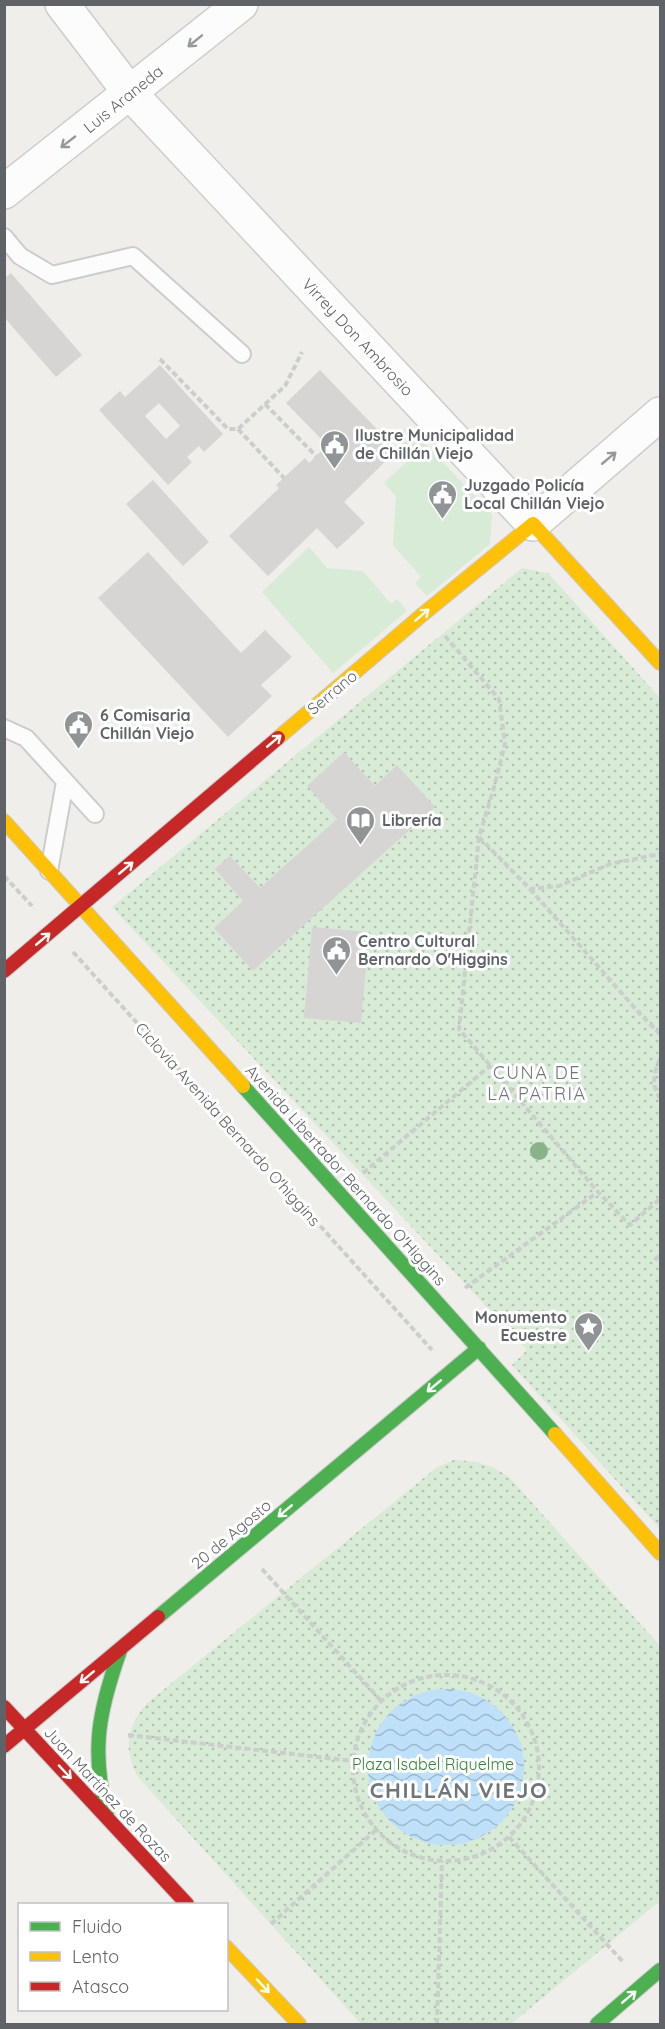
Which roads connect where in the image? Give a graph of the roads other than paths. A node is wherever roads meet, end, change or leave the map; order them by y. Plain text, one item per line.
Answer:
1 (62, 4) edge
2 (241, 4) edge
3 (130, 93) junction
4 (4, 192) edge
5 (4, 237) edge
6 (242, 354) dead end
7 (660, 414) edge
8 (533, 524) junction
9 (660, 663) edge
10 (4, 728) edge
11 (65, 782) junction
12 (95, 814) dead end
13 (4, 821) edge
14 (49, 871) junction
15 (81, 906) junction
16 (4, 971) edge
17 (479, 1348) junction
18 (660, 1553) edge
19 (120, 1649) junction
20 (4, 1707) edge
21 (25, 1729) junction
22 (4, 1746) edge
23 (107, 1818) junction
24 (185, 1903) edge
25 (228, 1949) edge
26 (660, 1970) edge
27 (299, 2025) edge
28 (597, 2025) edge

1 - 3 street, Virrey Don Ambrosio
2 -> 3 street, Luis Araneda
3 -> 4 street, Luis Araneda
3 - 8 street, Virrey Don Ambrosio
5 - 6 lane
8 -> 7 street, Serrano
8 - 9 street, Virrey Don Ambrosio
15 -> 8 street, Serrano
10 - 11 lane
11 - 12 lane
11 - 14 lane
13 - 14 street, Avenida Libertador Bernardo O'Higgins
14 - 15 street, Avenida Libertador Bernardo O'Higgins
16 -> 15 street, Serrano
15 - 17 street, Avenida Libertador Bernardo O'Higgins
17 - 18 street, Avenida Libertador Bernardo O'Higgins
17 -> 19 street, 20 de Agosto
19 -> 21 street, 20 de Agosto
19 - 23 street
20 - 21 street, Juan Martínez de Rozas
21 - 22 street, 20 de Agosto
21 -> 23 street, Juan Martínez de Rozas
23 - 24 street, Juan Martínez de Rozas
25 -> 27 street
28 -> 26 street

